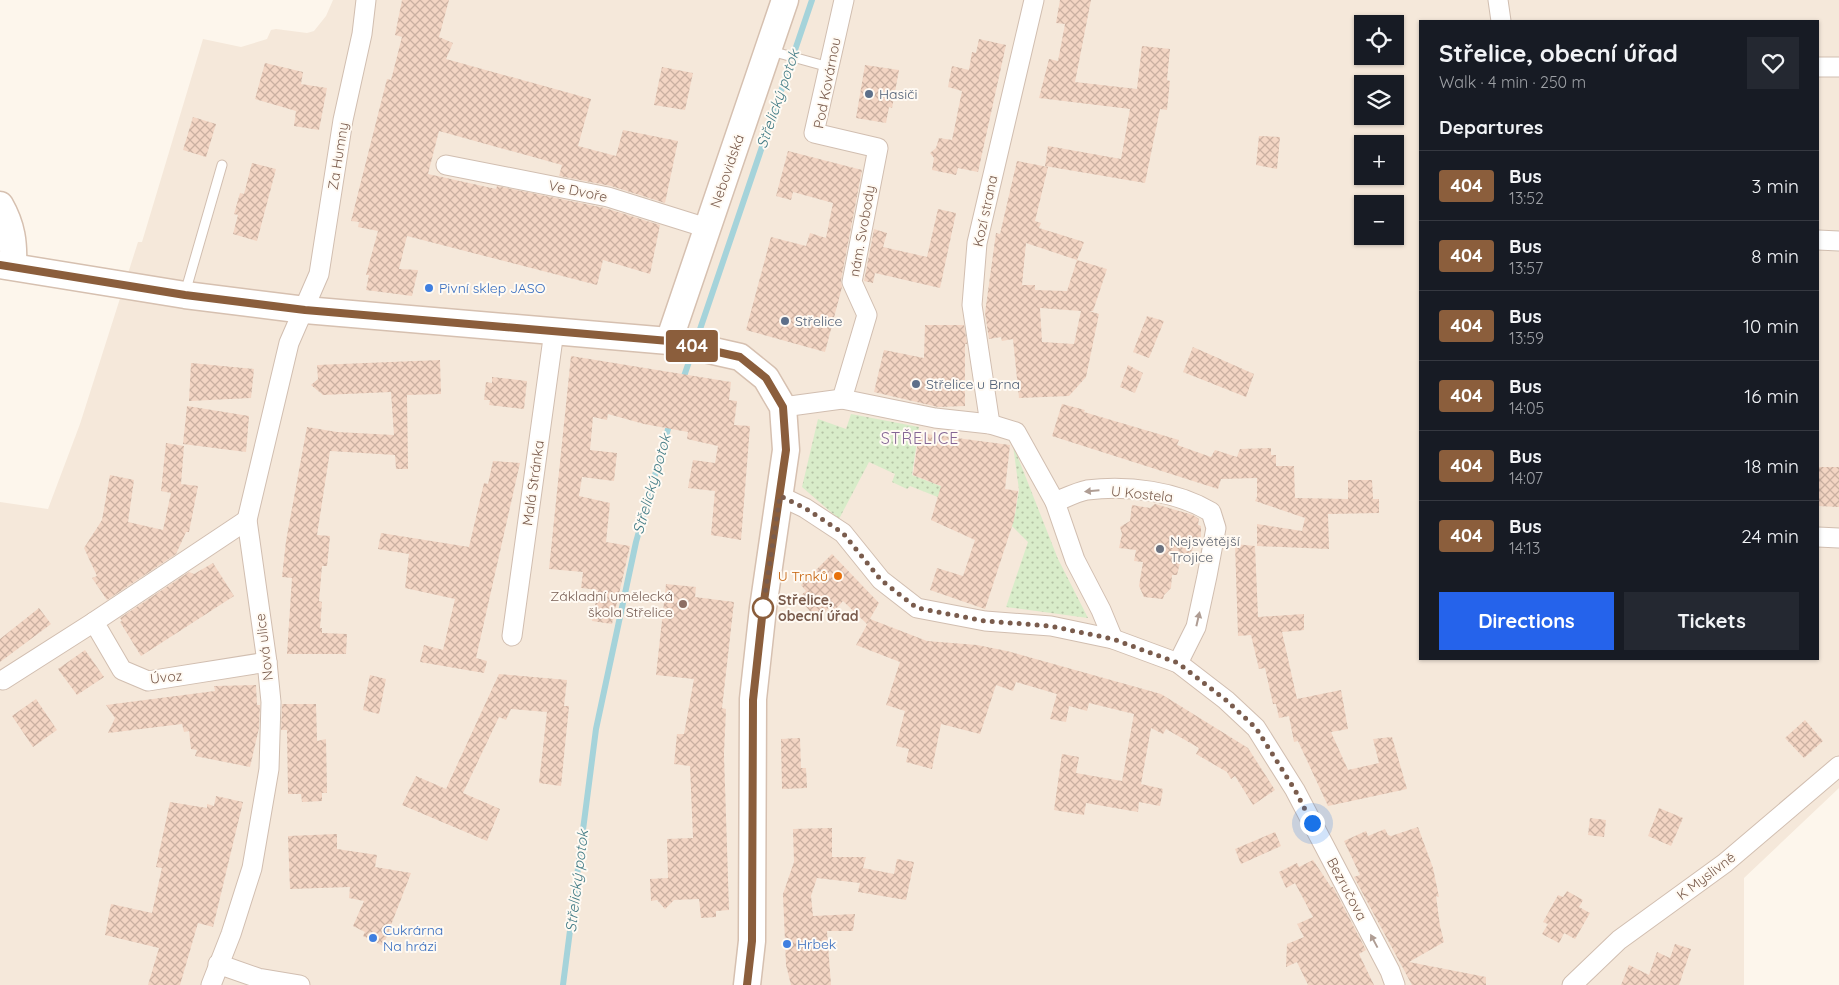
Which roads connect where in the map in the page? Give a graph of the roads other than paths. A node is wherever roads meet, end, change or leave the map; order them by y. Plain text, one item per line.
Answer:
1 (366, 0) edge
2 (785, 0) edge
3 (844, 0) edge
4 (1034, 0) edge
5 (1498, 0) edge
6 (1501, 20) edge
7 (768, 50) junction
8 (821, 65) junction
9 (1819, 67) edge
10 (1839, 67) edge
11 (878, 148) joint
12 (222, 165) dead end
13 (446, 165) dead end
14 (0, 205) edge
15 (708, 228) junction
16 (1819, 240) edge
17 (1839, 240) edge
18 (7, 266) edge
19 (185, 295) junction
20 (305, 310) junction
21 (554, 331) junction
22 (687, 345) junction
23 (842, 399) junction
24 (783, 407) junction
25 (990, 424) junction
26 (780, 496) junction
27 (1055, 502) junction
28 (248, 520) junction
29 (1819, 537) edge
30 (1839, 538) edge
31 (94, 622) junction
32 (512, 636) dead end
33 (1113, 639) junction
34 (267, 662) junction
35 (1178, 663) junction
36 (3, 680) dead end
37 (1839, 766) edge
38 (218, 964) junction
39 (211, 985) edge
40 (300, 985) edge
41 (747, 985) edge
42 (1395, 985) edge
43 (1572, 985) edge

1 - 20 street, Za Humny
2 - 7 street, Nebovidská
3 - 8 street, Pod Kovárnou
4 - 25 street, Kozí strana
5 - 6 street
7 - 8 lane
7 - 15 street, Nebovidská
8 - 11 street, Pod Kovárnou
9 - 10 street
11 - 23 street, nám. Svobody
12 - 19 lane
13 - 15 street, Ve Dvoře
14 - 18 street
15 - 22 street, Nebovidská
16 - 17 street
18 - 19 street
19 - 20 street
20 - 21 street
20 - 28 street, Nová ulice
21 - 22 street
21 - 32 street, Malá Stránka
22 - 24 street
23 - 24 street
23 - 25 street
24 - 26 street
25 - 27 street
26 - 33 street
26 - 41 street
27 - 33 street
35 -> 27 street, U Kostela
28 - 31 street
28 - 34 street, Nová ulice
29 - 30 street
31 - 34 street, Úvoz
31 - 36 street
33 - 35 street
34 - 38 street, Nová ulice
42 -> 35 street, Bezručova
37 - 43 street, K Myslivně
38 - 39 street, Nová ulice
38 - 40 street

